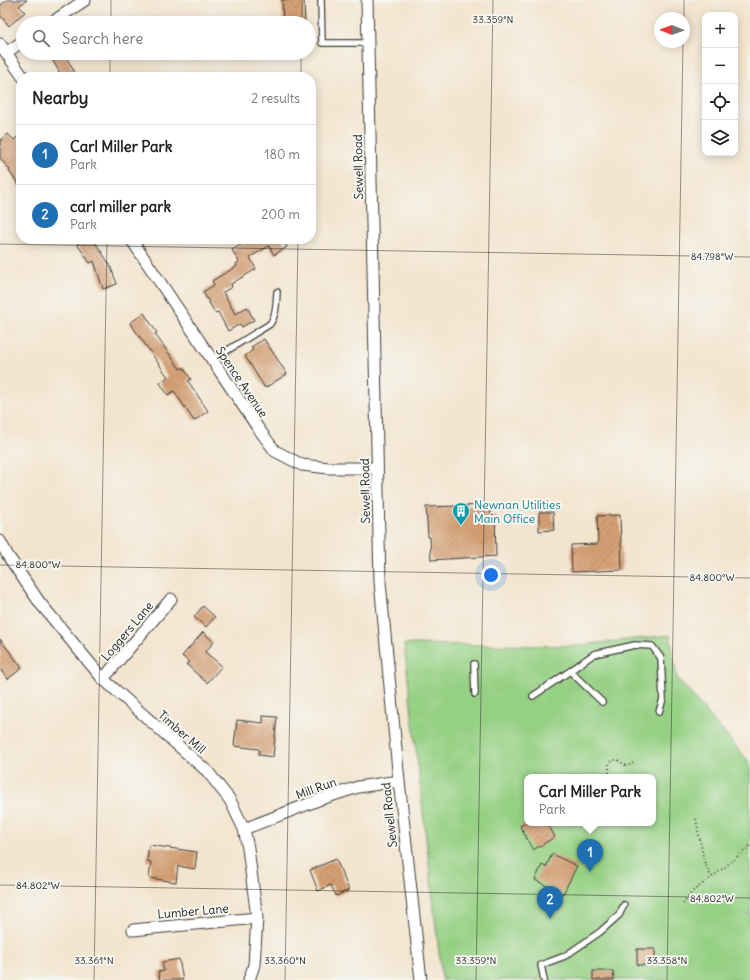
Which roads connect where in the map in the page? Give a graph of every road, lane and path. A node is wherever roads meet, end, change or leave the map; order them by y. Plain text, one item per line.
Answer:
1 (85, 0) edge
2 (321, 0) edge
3 (367, 0) edge
4 (61, 16) edge
5 (16, 43) edge
6 (368, 43) junction
7 (3, 48) edge
8 (20, 72) edge
9 (134, 244) edge
10 (276, 292) dead end
11 (211, 360) junction
12 (377, 468) junction
13 (0, 541) edge
14 (171, 599) dead end
15 (474, 664) dead end
16 (570, 671) junction
17 (103, 679) junction
18 (475, 694) dead end
19 (533, 696) dead end
20 (602, 702) dead end
21 (659, 712) dead end
22 (633, 762) dead end
23 (609, 774) edge
24 (399, 781) junction
25 (696, 819) dead end
26 (244, 829) junction
27 (750, 846) edge
28 (711, 877) junction
29 (683, 904) dead end
30 (624, 905) dead end
31 (257, 918) junction
32 (133, 930) dead end
33 (249, 980) edge
34 (421, 980) edge
35 (544, 980) edge

1 - 4 street
2 - 6 lane
3 - 6 street, Sewell Road
5 - 7 street
6 - 12 street, Sewell Road
7 - 8 street
9 - 11 street, Spence Avenue
10 - 11 lane
11 - 12 street, Spence Avenue
12 - 24 street, Sewell Road
13 - 17 street, Timber Mill
14 - 17 street, Loggers Lane
15 - 18 lane
16 - 19 lane
16 - 20 lane
16 - 21 lane
17 - 26 street, Timber Mill
22 - 23 path
24 - 26 street, Mill Run
24 - 34 street, Sewell Road
25 - 28 path
26 - 31 street, Timber Mill
27 - 28 path
28 - 29 path
30 - 35 lane
31 - 32 street, Lumber Lane
31 - 33 street, Timber Mill

